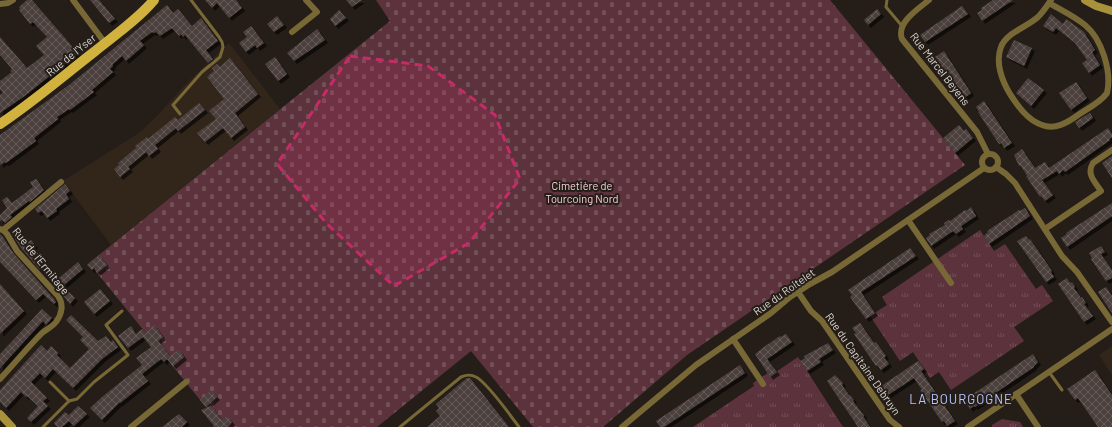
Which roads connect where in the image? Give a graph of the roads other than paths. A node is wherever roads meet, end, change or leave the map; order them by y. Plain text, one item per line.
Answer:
1 (13, 0) edge
2 (73, 0) edge
3 (154, 0) edge
4 (191, 0) edge
5 (306, 0) edge
6 (887, 0) edge
7 (929, 0) edge
8 (1085, 0) edge
9 (1095, 0) edge
10 (1050, 2) edge
11 (0, 4) edge
12 (1109, 10) edge
13 (902, 26) junction
14 (292, 32) dead end
15 (105, 43) junction
16 (180, 114) dead end
17 (0, 124) edge
18 (1112, 150) edge
19 (988, 154) junction
20 (996, 167) junction
21 (984, 168) junction
22 (61, 182) dead end
23 (908, 220) junction
24 (1045, 229) junction
25 (2, 230) edge
26 (951, 283) dead end
27 (798, 292) junction
28 (122, 311) dead end
29 (1112, 322) edge
30 (1112, 329) edge
31 (733, 339) junction
32 (1050, 372) junction
33 (0, 379) edge
34 (50, 382) dead end
35 (186, 382) dead end
36 (763, 384) dead end
37 (1062, 390) dead end
38 (1016, 394) junction
39 (69, 401) junction
40 (0, 414) edge
41 (12, 427) edge
42 (43, 427) edge
43 (131, 427) edge
44 (401, 427) edge
45 (519, 427) edge
46 (622, 427) edge
47 (899, 427) edge
48 (968, 427) edge
49 (1038, 427) edge

1 - 11 street
2 - 15 street
3 - 15 main road, Rue de l'Yser
4 - 16 lane
5 - 14 street
6 - 13 lane
7 - 13 street, Rue Marcel Beyens
8 - 12 street
9 - 12 street
10 - 10 street
13 - 19 street, Rue Marcel Beyens
15 - 17 main road, Rue de l'Yser
18 - 24 street
19 - 20 street
19 - 21 street
20 - 21 street
20 - 24 street
21 - 23 street, Rue du Roitelet
22 - 25 street
23 - 26 street
23 - 27 street, Rue du Roitelet
24 - 29 street
25 - 33 street, Rue de l'Ermitage
27 - 31 street, Rue du Roitelet
27 - 47 street, Rue du Capitaine Debruyn
28 - 39 lane
30 - 32 street
31 - 36 street
31 - 46 street, Rue du Roitelet
32 - 37 lane
32 - 38 street
34 - 39 lane
35 - 43 street
38 - 48 street
38 - 49 street
39 - 42 lane
40 - 41 street
44 - 45 lane

